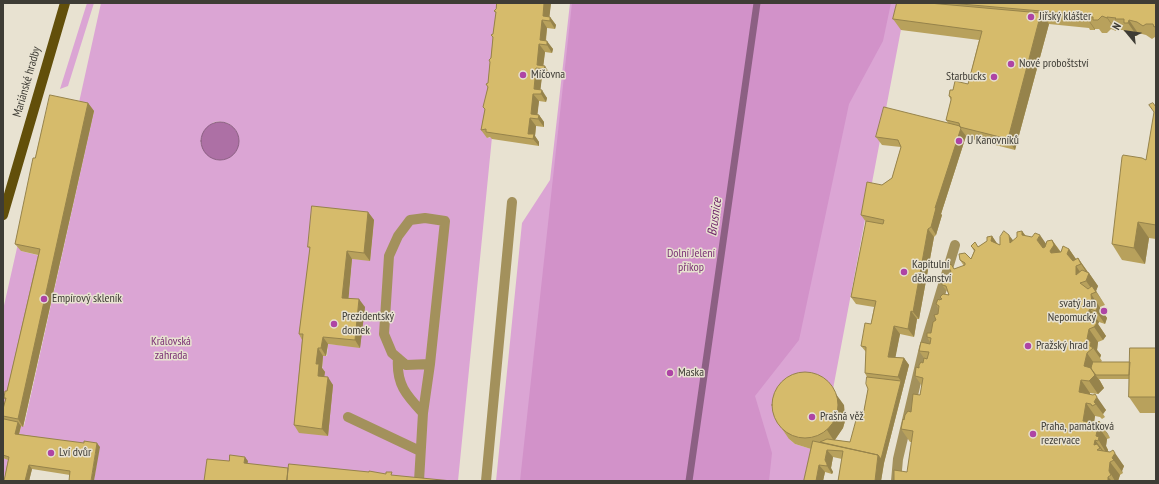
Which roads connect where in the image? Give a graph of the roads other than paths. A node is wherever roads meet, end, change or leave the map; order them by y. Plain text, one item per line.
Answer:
1 (65, 3) edge
2 (512, 202) dead end
3 (3, 215) edge
4 (955, 245) dead end
5 (398, 358) junction
6 (430, 364) junction
7 (423, 413) junction
8 (348, 417) dead end
9 (420, 451) junction
10 (419, 481) edge
11 (486, 481) edge
12 (896, 481) edge

1 - 3 main road, Mariánské hradby
2 - 11 street
4 - 12 street
5 - 6 street
5 - 6 street
5 - 7 street
6 - 7 street
7 - 9 street
8 - 9 street
9 - 10 street

